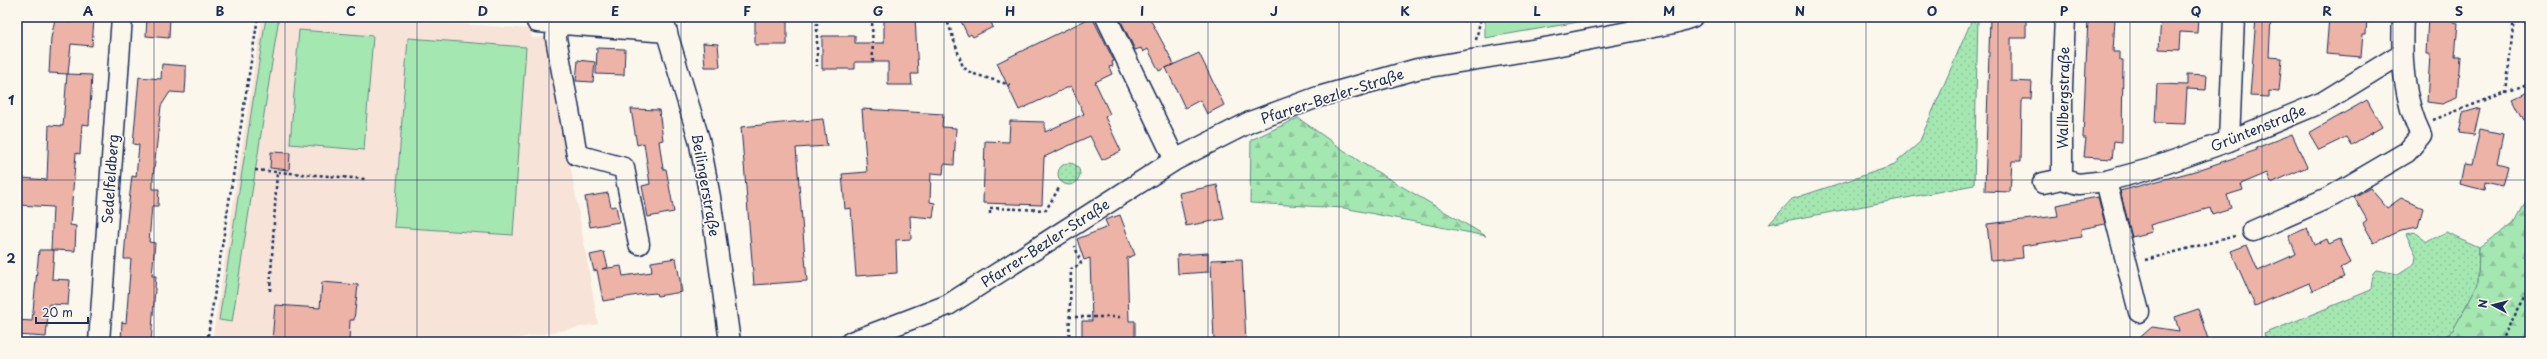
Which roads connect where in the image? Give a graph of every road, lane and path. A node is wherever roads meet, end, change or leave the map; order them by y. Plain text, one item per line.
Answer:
1 (122, 17) edge
2 (258, 17) edge
3 (817, 17) edge
4 (872, 17) edge
5 (946, 17) edge
6 (1106, 17) edge
7 (2065, 17) edge
8 (2234, 17) edge
9 (2403, 17) edge
10 (2514, 17) edge
11 (1683, 20) edge
12 (537, 22) dead end
13 (557, 23) junction
14 (664, 24) edge
15 (2401, 54) junction
16 (873, 65) dead end
17 (817, 66) dead end
18 (1010, 84) dead end
19 (2530, 84) edge
20 (2506, 93) junction
21 (2421, 135) junction
22 (2229, 141) junction
23 (1176, 160) junction
24 (255, 170) dead end
25 (277, 172) junction
26 (366, 179) dead end
27 (2062, 179) junction
28 (2106, 180) junction
29 (2043, 183) dead end
30 (1059, 188) dead end
31 (990, 214) dead end
32 (2253, 231) joint
33 (1073, 239) dead end
34 (639, 244) dead end
35 (2127, 265) junction
36 (2530, 288) edge
37 (270, 291) dead end
38 (2140, 312) dead end
39 (1069, 317) junction
40 (1124, 317) dead end
41 (99, 342) edge
42 (207, 342) edge
43 (730, 342) edge
44 (851, 342) edge
45 (1069, 342) edge
46 (2500, 342) edge

1 - 41 street, Sedelfeldberg
2 - 42 path
3 - 17 path
4 - 16 path
5 - 18 path
6 - 23 street
7 - 27 street, Wallbergstraße
8 - 22 street
9 - 15 street
10 - 20 path
11 - 23 street, Pfarrer-Bezler-Straße
12 - 13 street, Beilingerstraße
13 - 14 street, Beilingerstraße
13 - 34 street
14 - 43 street, Beilingerstraße
15 - 21 street
15 - 22 street, Grüntenstraße
19 - 20 path
20 - 21 path
21 - 32 street
22 - 28 street, Grüntenstraße
23 - 44 street, Pfarrer-Bezler-Straße
24 - 25 path
25 - 26 path
25 - 37 path
27 - 28 street, Grüntenstraße
27 - 29 street, Grüntenstraße
28 - 35 street
30 - 31 path
32 - 35 path
33 - 39 path
35 - 38 street
36 - 46 path
39 - 40 path
39 - 45 path

